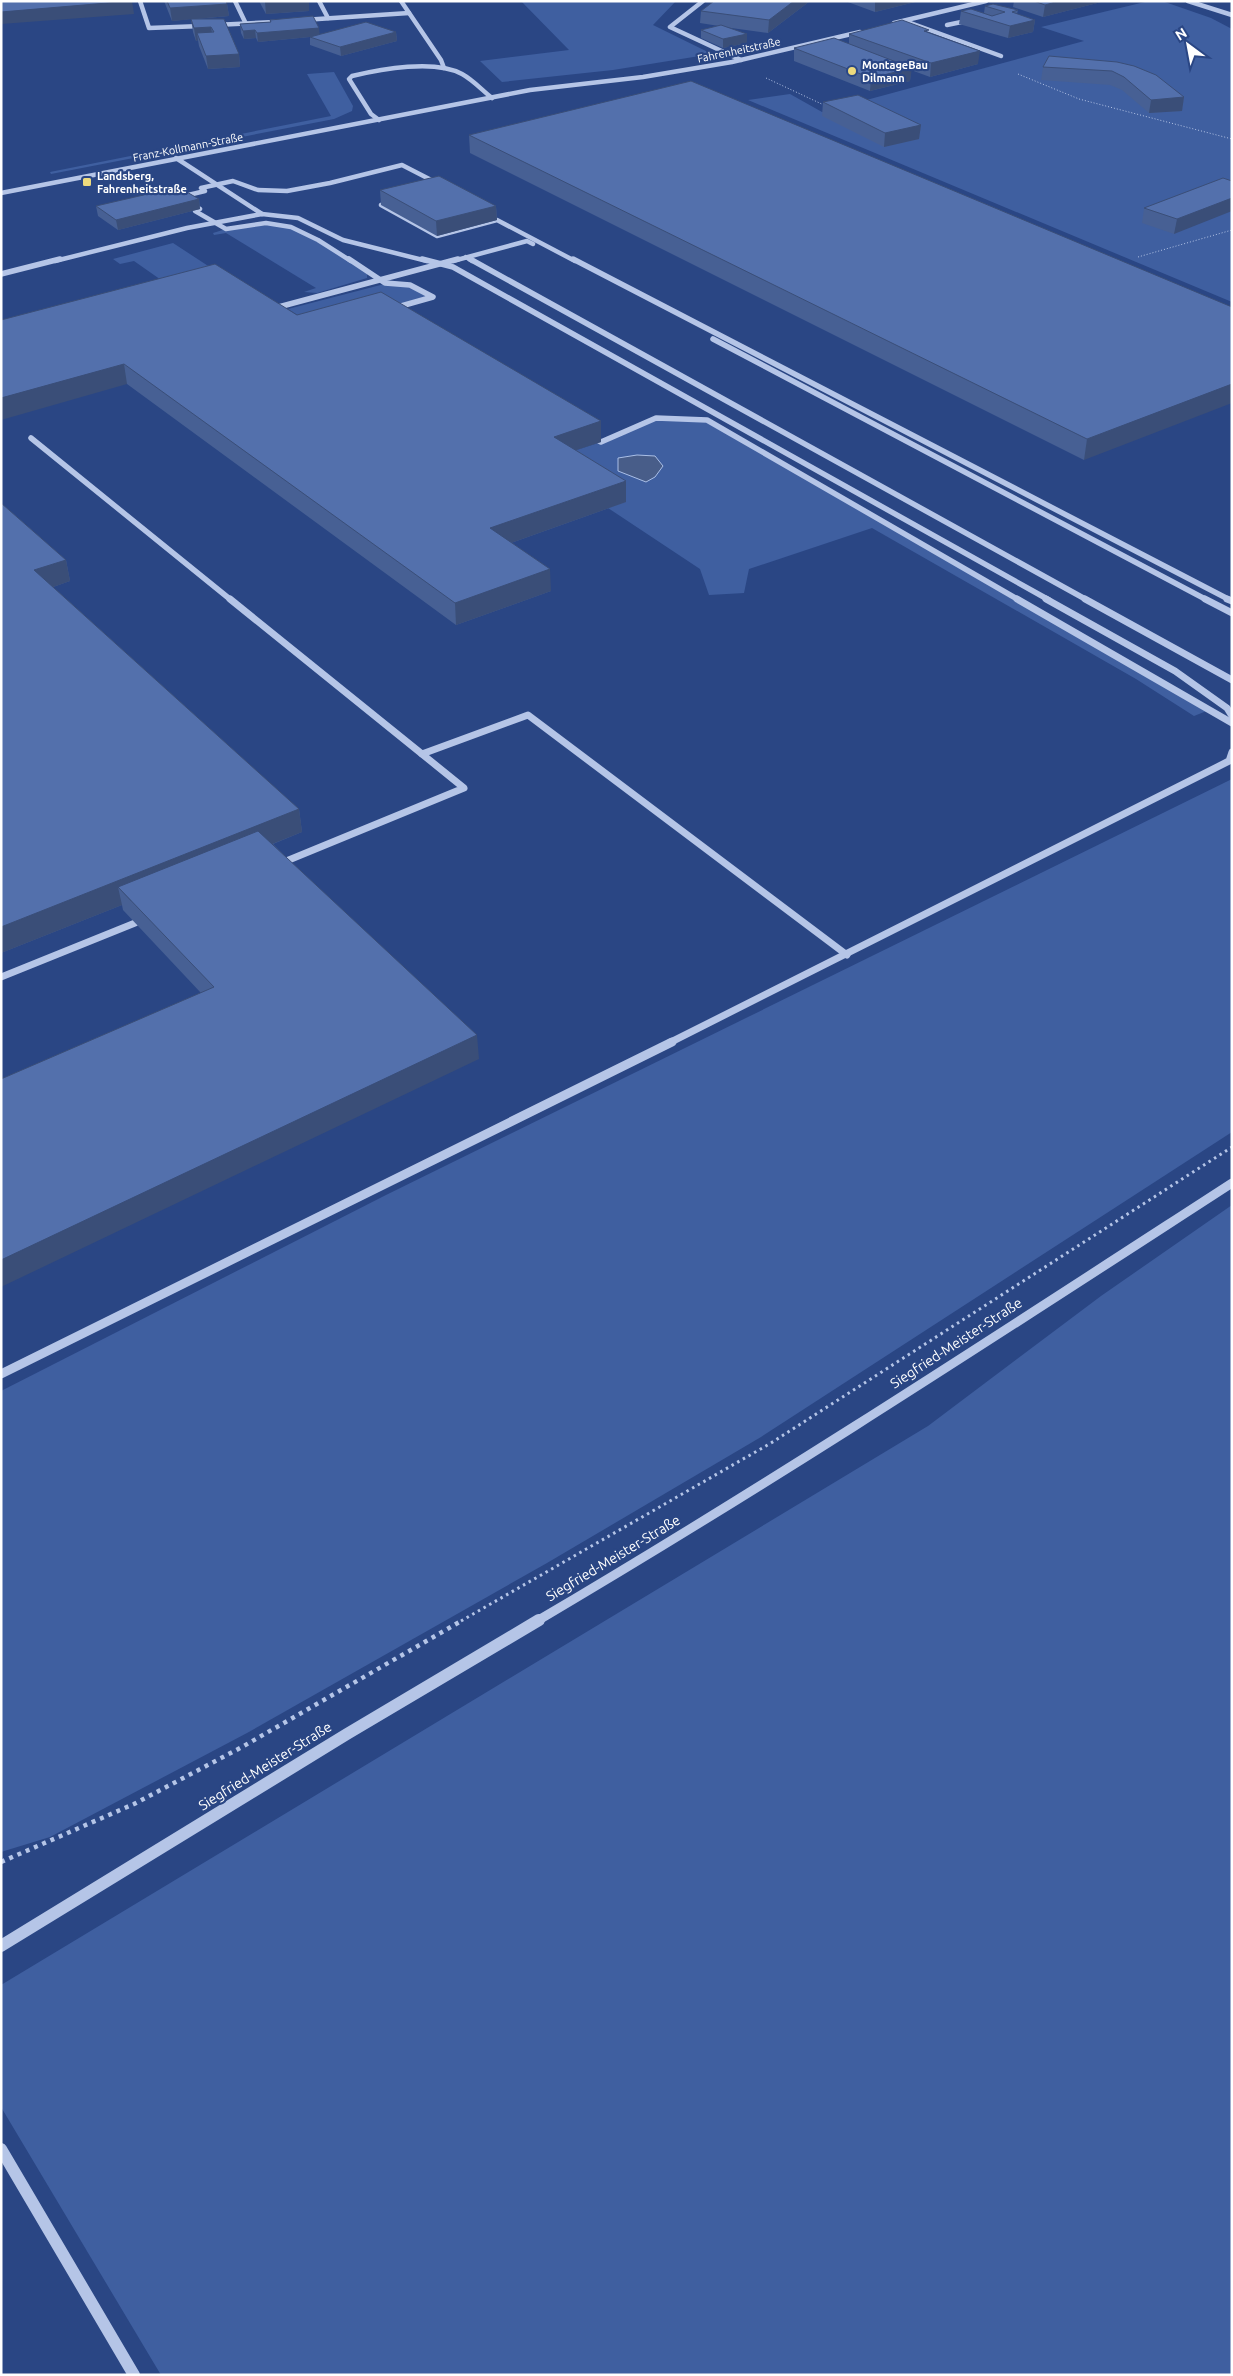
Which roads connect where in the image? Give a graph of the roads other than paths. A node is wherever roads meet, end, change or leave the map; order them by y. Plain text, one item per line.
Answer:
1 (140, 1) edge
2 (235, 1) edge
3 (319, 1) edge
4 (400, 1) edge
5 (703, 1) edge
6 (986, 1) edge
7 (1188, 1) edge
8 (948, 10) junction
9 (409, 13) junction
10 (957, 13) dead end
11 (1232, 15) edge
12 (965, 16) dead end
13 (328, 18) junction
14 (973, 19) junction
15 (301, 20) edge
16 (282, 21) edge
17 (904, 21) junction
18 (980, 21) dead end
19 (246, 24) junction
20 (947, 25) dead end
21 (885, 26) edge
22 (866, 30) edge
23 (1002, 56) dead end
24 (741, 60) junction
25 (732, 62) joint
26 (444, 68) junction
27 (492, 98) junction
28 (379, 120) junction
29 (176, 158) junction
30 (215, 185) junction
31 (447, 188) edge
32 (1, 193) edge
33 (398, 200) edge
34 (262, 214) junction
35 (214, 222) junction
36 (466, 257) junction
37 (440, 264) junction
38 (1, 274) edge
39 (379, 279) junction
40 (391, 309) edge
41 (268, 310) edge
42 (584, 432) edge
43 (31, 438) dead end
44 (1232, 601) edge
45 (1232, 613) edge
46 (1232, 680) edge
47 (1232, 716) edge
48 (1232, 723) edge
49 (1232, 752) edge
50 (422, 754) junction
51 (1230, 761) edge
52 (275, 866) edge
53 (135, 922) edge
54 (848, 954) junction
55 (1, 977) edge
56 (1232, 1182) edge
57 (1, 1374) edge
58 (1, 1946) edge
59 (1, 2149) edge
60 (134, 2375) edge

1 - 19 street
2 - 19 street
3 - 13 street
4 - 9 street
5 - 24 street
6 - 8 street
7 - 11 street
8 - 10 street
8 - 17 street
9 - 13 street
9 - 26 street
12 - 14 street
13 - 15 street
14 - 18 street
14 - 20 street
16 - 19 street
17 - 21 street
17 - 23 street
22 - 24 street, Fahrenheitstraße
24 - 25 street, Fahrenheitstraße
25 - 27 street, Fahrenheitstraße
26 - 27 street
26 - 28 street
27 - 28 street, Franz-Kollmann-Straße
28 - 29 street, Franz-Kollmann-Straße
29 - 30 street
29 - 32 street, Franz-Kollmann-Straße
30 - 31 street
30 - 34 street
30 - 35 street
33 - 44 street
34 - 35 street
34 - 37 street
35 - 38 street
35 - 39 street
36 - 37 street
36 - 45 street
36 - 46 street
37 - 39 street
37 - 47 street
39 - 40 street
39 - 41 street
42 - 48 street
43 - 50 street
49 - 51 street
50 - 52 street
50 - 54 street
51 - 54 street
53 - 55 street
54 - 57 street
56 - 58 street, Siegfried-Meister-Straße
59 - 60 street

